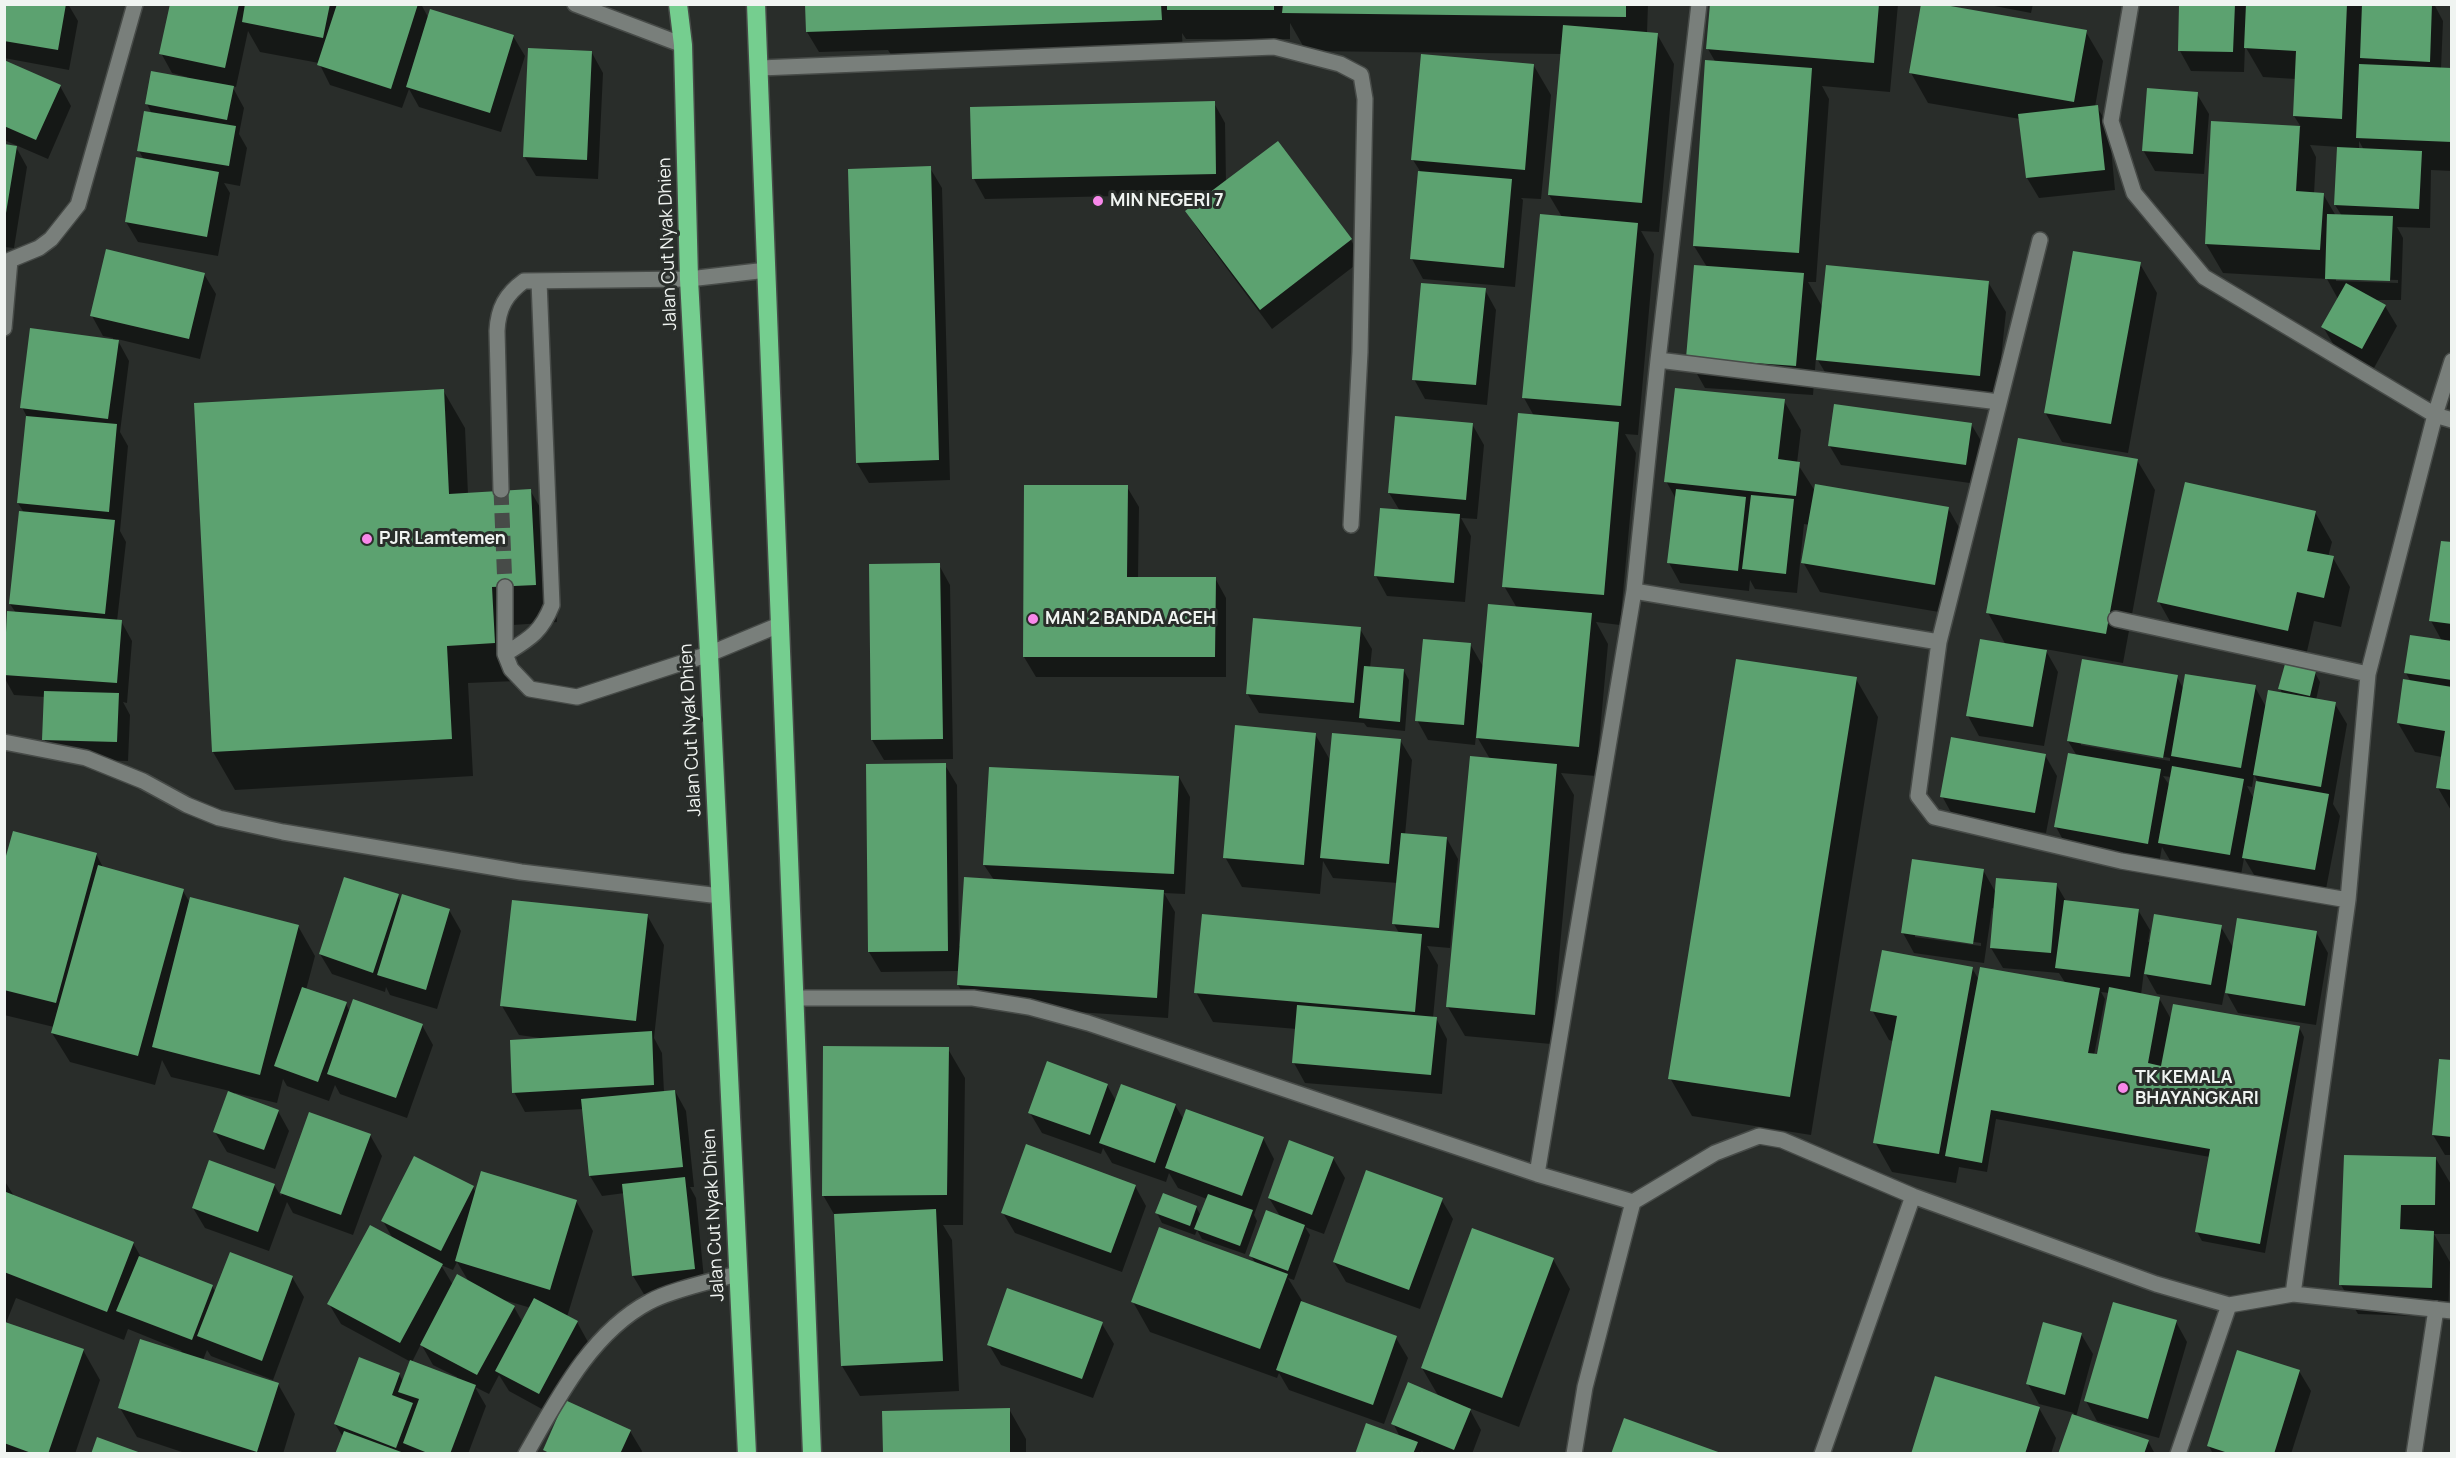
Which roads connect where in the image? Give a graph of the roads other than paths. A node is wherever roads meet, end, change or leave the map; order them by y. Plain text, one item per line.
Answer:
1 (135, 4) edge
2 (575, 4) edge
3 (678, 4) edge
4 (756, 4) edge
5 (1699, 4) edge
6 (2131, 4) edge
7 (683, 45) junction
8 (760, 68) junction
9 (2040, 240) dead end
10 (7, 260) edge
11 (767, 270) junction
12 (689, 279) junction
13 (539, 281) junction
14 (4, 328) edge
15 (1658, 360) junction
16 (2451, 361) edge
17 (1999, 402) junction
18 (2435, 415) junction
19 (2451, 420) edge
20 (501, 490) tunnel mouth
21 (1351, 525) dead end
22 (505, 586) tunnel mouth
23 (1634, 591) junction
24 (2116, 619) dead end
25 (779, 625) junction
26 (1939, 642) junction
27 (505, 654) junction
28 (709, 654) junction
29 (2368, 674) junction
30 (4, 742) edge
31 (720, 896) junction
32 (2348, 900) junction
33 (795, 998) junction
34 (1537, 1174) junction
35 (1913, 1196) junction
36 (1633, 1202) junction
37 (737, 1274) junction
38 (2293, 1294) junction
39 (2229, 1305) junction
40 (2444, 1310) edge
41 (526, 1454) edge
42 (747, 1454) edge
43 (812, 1454) edge
44 (1574, 1454) edge
45 (1822, 1454) edge
46 (2178, 1454) edge
47 (2414, 1454) edge

1 - 10 street
2 - 7 street
3 - 7 highway, Jalan Cut Nyak Dhien
4 - 8 highway
5 - 15 street
6 - 18 street
7 - 12 highway, Jalan Cut Nyak Dhien
8 - 11 highway
8 - 21 street
9 - 17 street
10 - 14 street
11 - 12 street
11 - 25 highway
12 - 13 street
12 - 28 highway, Jalan Cut Nyak Dhien
13 - 20 street
13 - 27 street
15 - 17 street
15 - 23 street
16 - 18 street
17 - 26 street
18 - 19 street
18 - 29 street
22 - 27 street
23 - 26 street
23 - 34 street
24 - 29 street
25 - 28 street
25 - 33 highway
26 - 32 street
27 - 28 street
28 - 31 highway, Jalan Cut Nyak Dhien
29 - 32 street
30 - 31 street
31 - 37 highway, Jalan Cut Nyak Dhien
32 - 38 street
33 - 34 street
33 - 43 highway
34 - 36 street
35 - 36 street
35 - 39 street
35 - 45 street
36 - 44 street
37 - 41 street
37 - 42 highway, Jalan Cut Nyak Dhien
38 - 39 street
38 - 40 street
39 - 46 street
40 - 47 street

